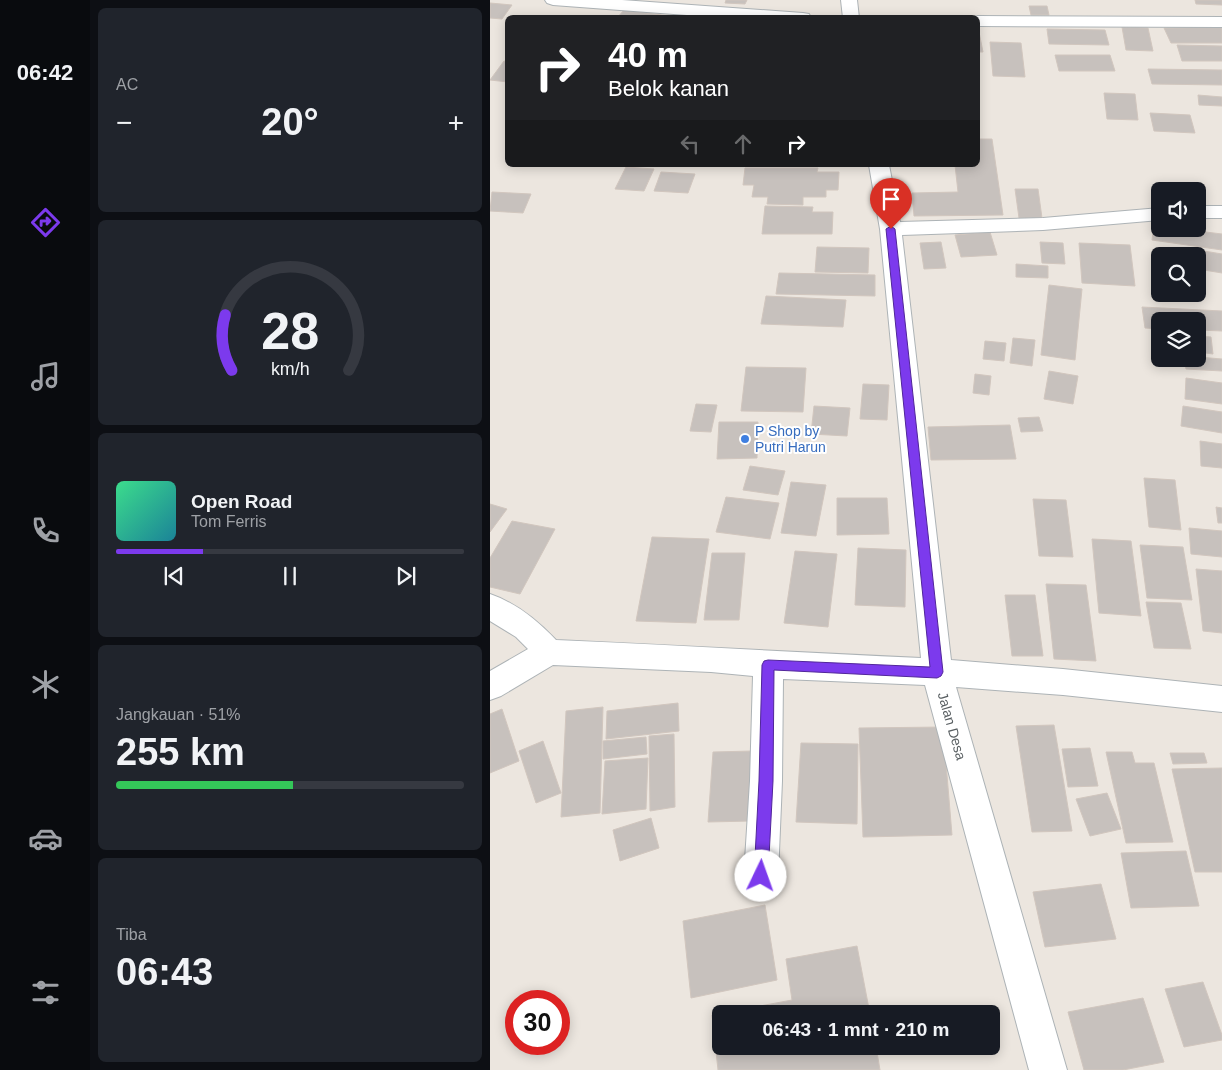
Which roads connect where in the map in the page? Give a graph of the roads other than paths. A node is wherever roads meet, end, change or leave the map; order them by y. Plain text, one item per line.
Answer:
1 (553, 0) edge
2 (849, 0) edge
3 (761, 15) edge
4 (851, 15) edge
5 (980, 21) edge
6 (1222, 22) edge
7 (878, 167) edge
8 (1206, 212) edge
9 (1222, 212) edge
10 (1151, 215) edge
11 (891, 229) junction
12 (490, 606) edge
13 (550, 652) junction
14 (768, 665) junction
15 (937, 672) junction
16 (490, 687) edge
17 (1222, 699) edge
18 (761, 876) dead end
19 (1048, 1070) edge

1 - 3 street
2 - 4 street
5 - 6 street
7 - 11 street, Jalan Desa
8 - 9 street
10 - 11 street
11 - 15 street, Jalan Desa
12 - 13 street
13 - 14 street
13 - 16 street
14 - 15 street
14 - 18 street
15 - 17 street
15 - 19 street, Jalan Desa

